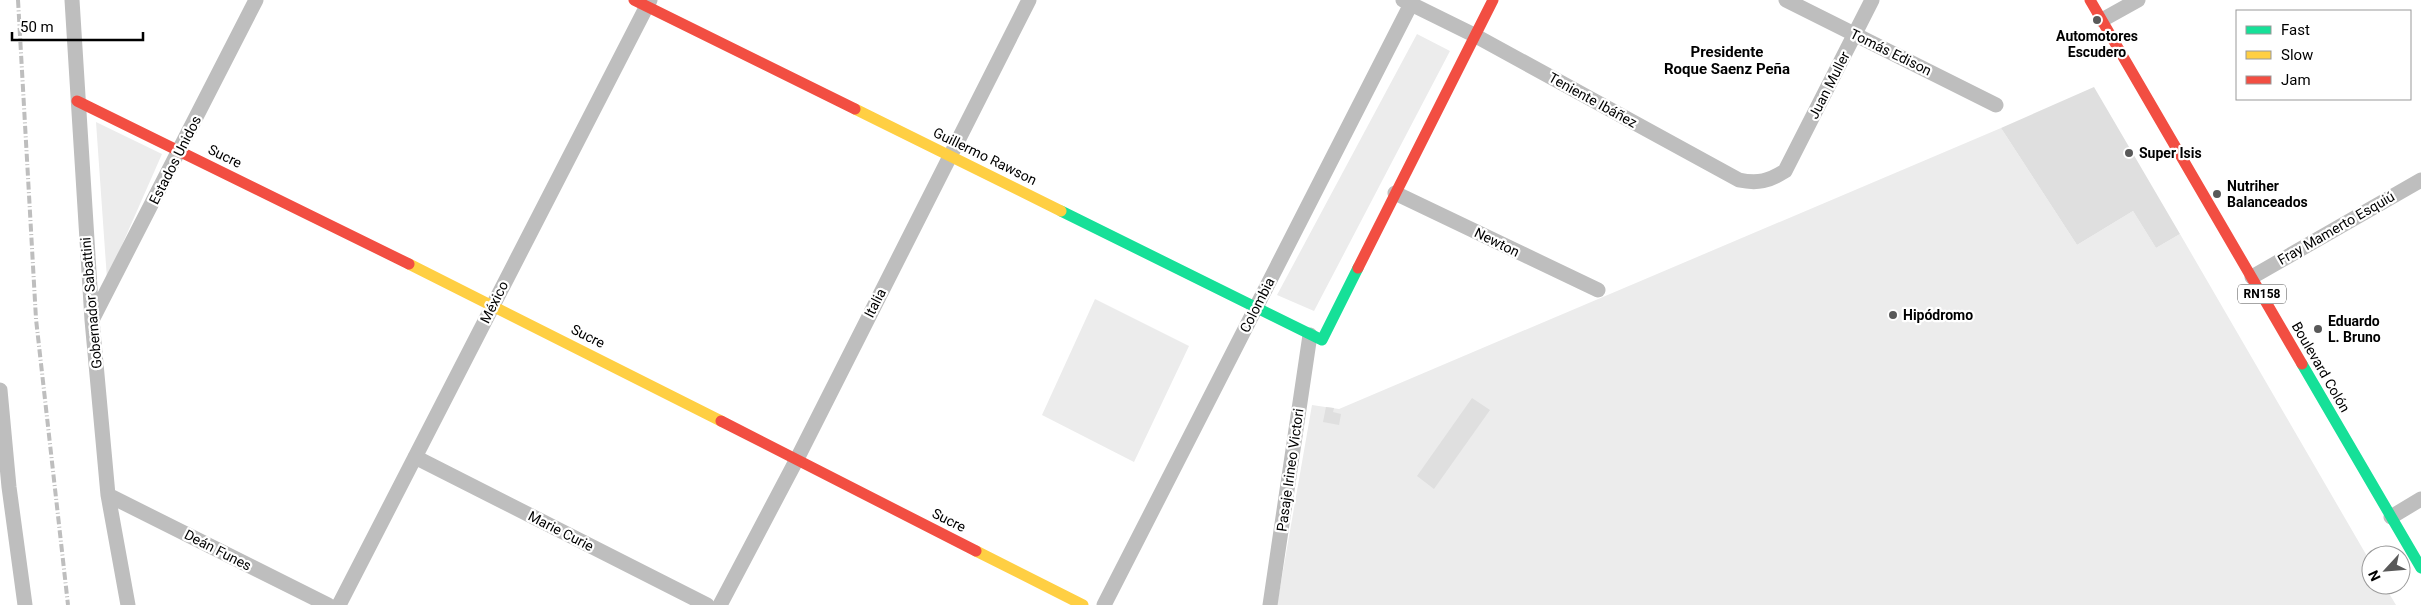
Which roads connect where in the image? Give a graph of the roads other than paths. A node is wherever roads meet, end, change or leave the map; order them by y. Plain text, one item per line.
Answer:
1 (72, 0) edge
2 (256, 0) edge
3 (1029, 0) edge
4 (1492, 0) edge
5 (1786, 0) edge
6 (1872, 0) edge
7 (2090, 0) edge
8 (2138, 0) edge
9 (644, 2) edge
10 (1407, 2) edge
11 (2102, 20) junction
12 (1855, 34) junction
13 (1474, 35) junction
14 (77, 101) junction
15 (1996, 105) dead end
16 (180, 151) junction
17 (950, 155) junction
18 (1785, 171) joint
19 (2421, 180) edge
20 (1395, 193) junction
21 (2252, 277) junction
22 (1598, 290) dead end
23 (493, 305) junction
24 (1256, 308) junction
25 (92, 320) junction
26 (1316, 338) junction
27 (0, 390) edge
28 (415, 457) junction
29 (797, 459) junction
30 (108, 495) junction
31 (2421, 499) edge
32 (2392, 517) junction
33 (2421, 568) edge
34 (25, 605) edge
35 (128, 605) edge
36 (328, 605) edge
37 (339, 605) edge
38 (707, 605) edge
39 (720, 605) edge
40 (1083, 605) edge
41 (1104, 605) edge
42 (1270, 605) edge

1 - 14 street, Gobernador Sabattini
2 - 16 street, Estados Unidos
3 - 17 street, Italia
4 - 13 main road
5 - 12 street, Tomás Edison
6 - 12 street, Juan Muller
7 - 11 main road, Boulevard Colón / RN158
8 - 11 street
9 - 17 main road, Guillermo Rawson
9 - 23 street, México
10 - 13 street, Teniente Ibáñez
10 - 24 street, Colombia
11 - 21 main road, Boulevard Colón / RN158
12 - 15 street, Tomás Edison
12 - 18 street, Juan Muller
13 - 18 street, Teniente Ibáñez
13 - 20 main road
14 - 16 main road, Sucre
14 - 25 street, Gobernador Sabattini
16 - 23 main road, Sucre
16 - 25 street, Estados Unidos
17 - 24 main road, Guillermo Rawson
17 - 29 street, Italia
19 - 21 street, Fray Mamerto Esquiú
20 - 22 street, Newton
20 - 26 main road
21 - 32 main road, Boulevard Colón / RN158
23 - 28 street, México
23 - 29 main road, Sucre
24 - 26 main road, Guillermo Rawson
24 - 41 street, Colombia
25 - 30 street, Gobernador Sabattini
26 - 42 street, Pasaje Irineo Victori
27 - 34 street
28 - 37 street, México
28 - 38 street, Marie Curie
29 - 39 street, Italia
29 - 40 main road, Sucre
30 - 35 street, Gobernador Sabattini
30 - 36 street, Deán Funes
31 - 32 street
32 - 33 main road, Boulevard Colón / RN158

